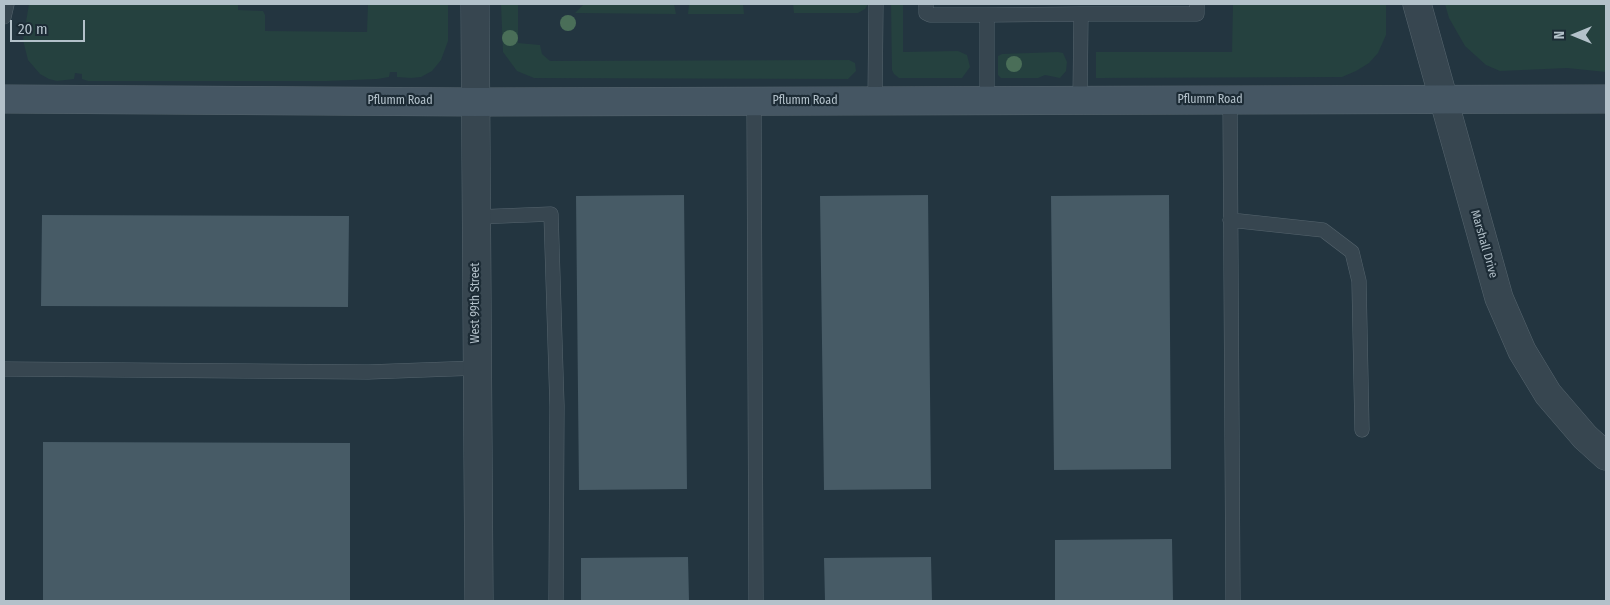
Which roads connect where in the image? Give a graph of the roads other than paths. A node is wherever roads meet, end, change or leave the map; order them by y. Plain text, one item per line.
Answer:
1 (7, 4) edge
2 (475, 4) edge
3 (876, 4) edge
4 (926, 4) edge
5 (1197, 4) edge
6 (1417, 4) edge
7 (1130, 9) edge
8 (1081, 14) junction
9 (986, 16) junction
10 (4, 17) edge
11 (4, 99) edge
12 (1444, 99) junction
13 (1606, 99) edge
14 (986, 100) junction
15 (1080, 100) junction
16 (1230, 100) junction
17 (754, 101) junction
18 (875, 101) junction
19 (475, 102) junction
20 (476, 217) junction
21 (1230, 220) junction
22 (477, 368) junction
23 (4, 370) edge
24 (1362, 430) dead end
25 (1606, 456) edge
26 (479, 601) edge
27 (556, 601) edge
28 (756, 601) edge
29 (1233, 601) edge

1 - 10 lane
2 - 19 street, West 99th Street
3 - 18 lane
4 - 9 lane
5 - 7 lane
6 - 12 street, Marshall Drive
7 - 8 lane
8 - 9 lane
8 - 15 lane
9 - 14 lane
11 - 19 main road, Pflumm Road
12 - 13 main road, Pflumm Road
12 - 16 main road, Pflumm Road
12 - 25 street, Marshall Drive
14 - 15 main road, Pflumm Road
14 - 18 main road, Pflumm Road
15 - 16 main road, Pflumm Road
16 - 21 lane
17 - 18 main road, Pflumm Road
17 - 19 main road, Pflumm Road
17 - 28 lane
19 - 20 street, West 99th Street
20 - 22 street, West 99th Street
20 - 27 lane
21 - 24 lane
21 - 29 lane
22 - 23 lane
22 - 26 street, West 99th Street

